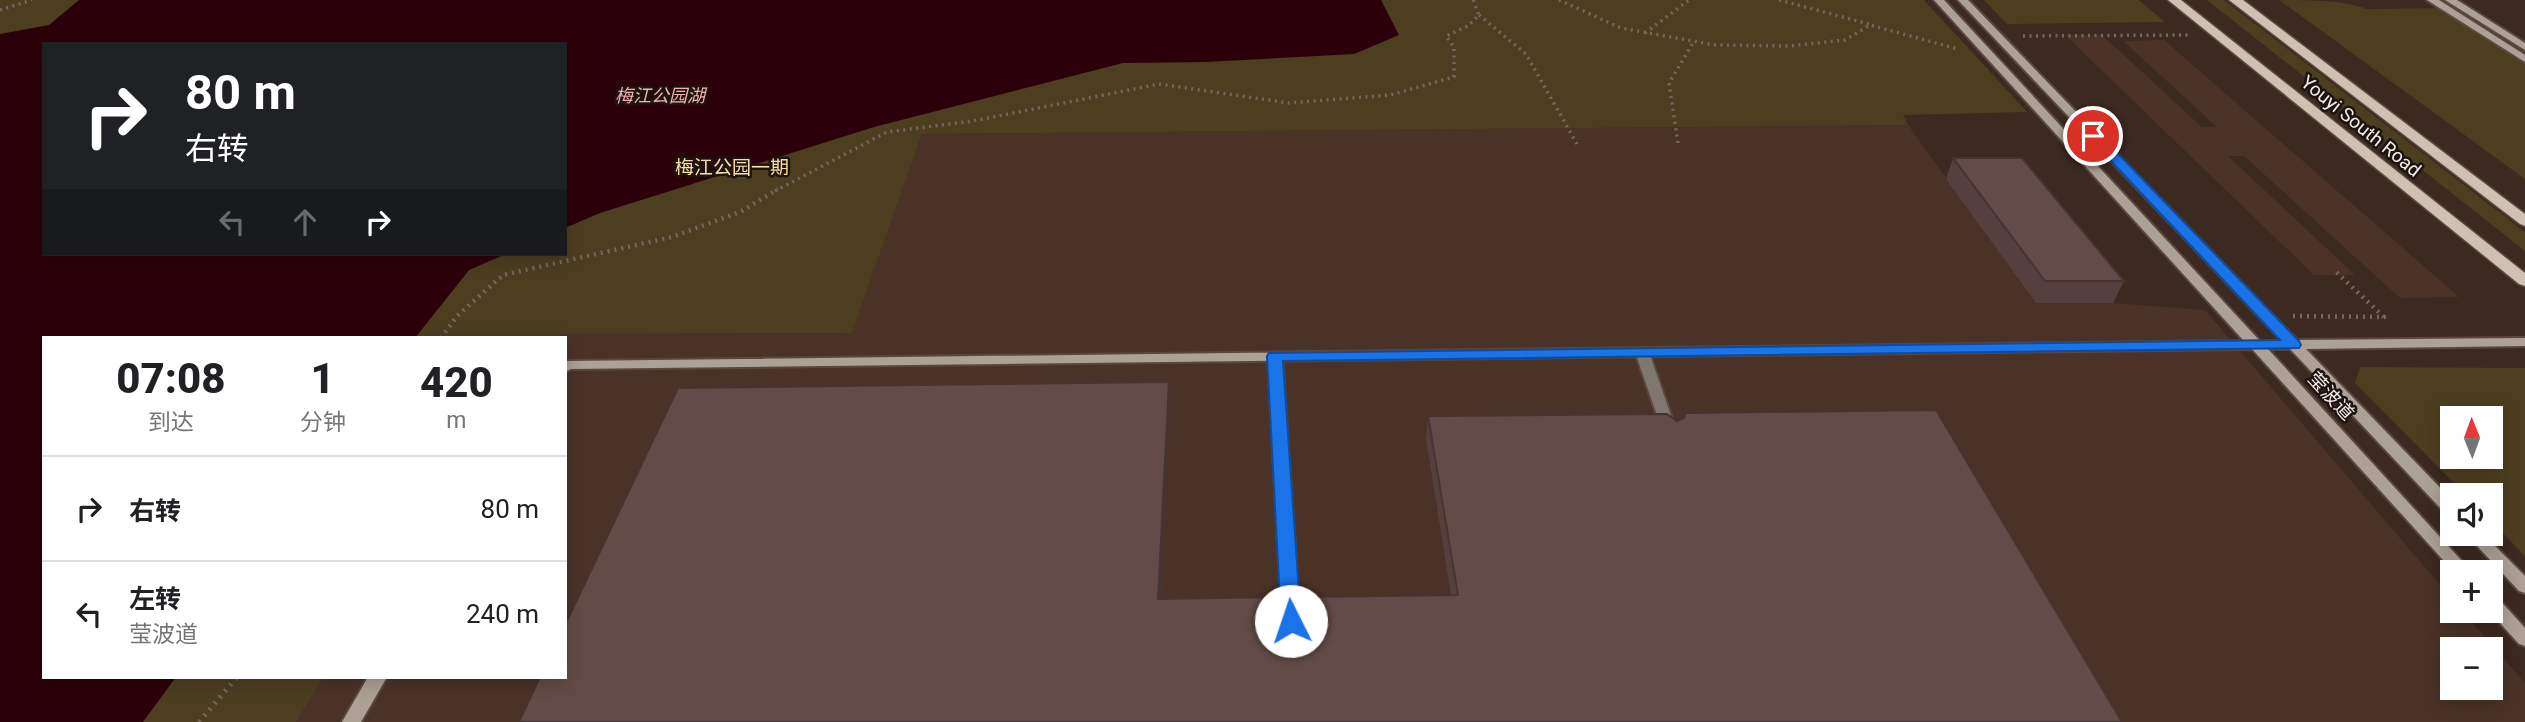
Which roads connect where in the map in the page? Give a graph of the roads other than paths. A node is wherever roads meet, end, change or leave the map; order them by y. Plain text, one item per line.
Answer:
1 (1939, 0) edge
2 (1964, 0) edge
3 (2174, 0) edge
4 (2235, 0) edge
5 (2432, 0) edge
6 (2450, 0) edge
7 (2525, 47) edge
8 (2525, 60) edge
9 (2525, 221) edge
10 (2525, 281) edge
11 (2525, 342) edge
12 (2256, 345) junction
13 (2293, 345) junction
14 (1642, 352) junction
15 (1275, 356) junction
16 (567, 365) edge
17 (1671, 436) edge
18 (2440, 498) edge
19 (2486, 546) edge
20 (2453, 560) edge
21 (2525, 587) edge
22 (2503, 615) edge
23 (1291, 621) edge
24 (2525, 639) edge
25 (377, 679) edge
26 (351, 722) edge

1 - 12 street, 莹波道
2 - 13 street, 莹波道
3 - 10 main road, Youyi South Road
4 - 9 main road, Youyi South Road
5 - 8 street
6 - 7 street
11 - 13 street
12 - 13 street
12 - 14 street
12 - 20 street, 莹波道
13 - 18 street, 莹波道
14 - 15 street
14 - 17 street
15 - 16 street
15 - 23 street
19 - 21 street
22 - 24 street
25 - 26 street

